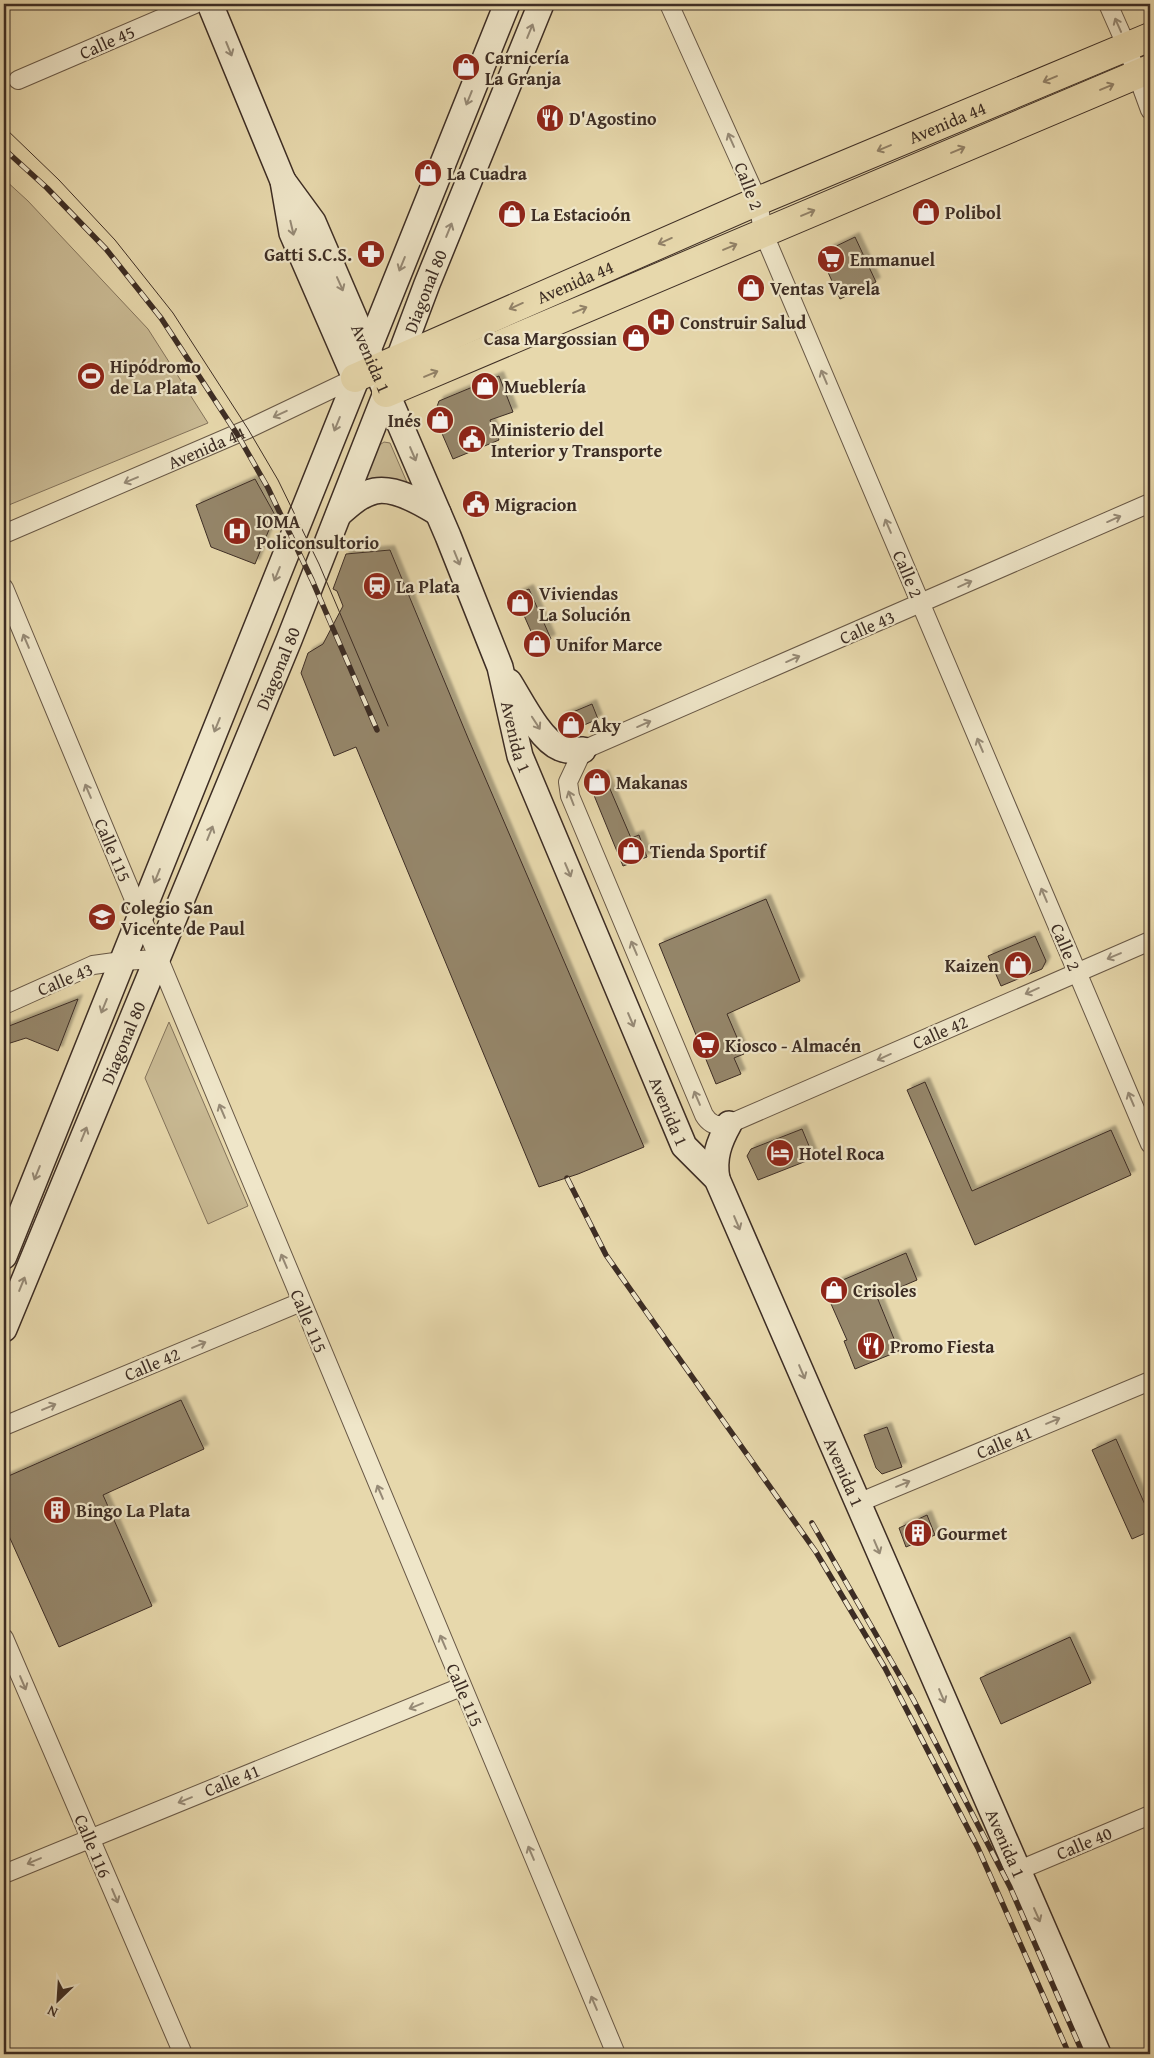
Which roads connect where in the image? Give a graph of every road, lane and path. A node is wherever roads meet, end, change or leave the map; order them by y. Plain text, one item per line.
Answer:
1 (196, 4) edge
2 (210, 4) edge
3 (507, 4) edge
4 (541, 4) edge
5 (669, 4) edge
6 (1108, 4) edge
7 (1139, 42) edge
8 (1143, 72) edge
9 (18, 80) dead end
10 (1150, 110) edge
11 (283, 180) junction
12 (758, 201) junction
13 (763, 232) junction
14 (375, 363) junction
15 (386, 394) junction
16 (1150, 503) edge
17 (339, 514) junction
18 (438, 514) junction
19 (4, 534) edge
20 (4, 588) edge
21 (920, 603) junction
22 (500, 668) junction
23 (583, 750) junction
24 (141, 917) junction
25 (1150, 941) edge
26 (158, 959) junction
27 (122, 961) junction
28 (1077, 972) junction
29 (4, 1005) edge
30 (729, 1124) junction
31 (1150, 1144) edge
32 (717, 1179) junction
33 (4, 1256) edge
34 (301, 1302) junction
35 (4, 1329) edge
36 (1150, 1381) edge
37 (4, 1426) edge
38 (858, 1502) junction
39 (4, 1638) edge
40 (461, 1687) junction
41 (1150, 1815) edge
42 (90, 1838) junction
43 (1017, 1870) junction
44 (4, 1874) edge
45 (609, 2052) edge
46 (183, 2054) edge
47 (1098, 2054) edge

1 - 9 street, Calle 45
2 -> 11 main road, Avenida 1
3 -> 14 main road, Diagonal 80
14 -> 4 main road, Diagonal 80
12 -> 5 street, Calle 2
7 -> 6 street
7 - 8 street
7 -> 12 main road, Avenida 44
8 - 10 street
13 -> 8 main road, Avenida 44
11 -> 14 main road, Avenida 1
11 -> 14 main road, Avenida 1
12 - 13 street, Calle 2
12 -> 14 main road, Avenida 44
15 -> 13 main road, Avenida 44
21 -> 13 street, Calle 2
14 - 15 main road, Diagonal 80
14 -> 19 street, Avenida 44
14 -> 24 main road, Diagonal 80
15 - 17 main road, Diagonal 80
15 -> 18 main road, Avenida 1
21 -> 16 street, Calle 43
17 - 18 main road
26 -> 17 main road, Diagonal 80
18 -> 22 main road, Avenida 1
24 -> 20 street, Calle 115
23 -> 21 street, Calle 43
28 -> 21 street, Calle 2
22 -> 23 main road
22 -> 32 main road, Avenida 1
30 -> 23 street, Avenida 1
24 - 26 street, Calle 115
24 - 27 main road, Diagonal 80
25 -> 28 street, Calle 42
26 - 27 street, Calle 43
34 -> 26 street, Calle 115
35 -> 26 main road, Diagonal 80
27 - 29 street, Calle 43
27 -> 33 main road, Diagonal 80
28 -> 30 street, Calle 42
31 -> 28 street, Calle 2
30 - 32 main road
32 -> 38 main road, Avenida 1
37 -> 34 street, Calle 42
40 -> 34 street, Calle 115
38 -> 36 street, Calle 41
38 -> 43 main road, Avenida 1
39 -> 42 street, Calle 116
40 -> 42 street, Calle 41
45 -> 40 street, Calle 115
41 - 43 street, Calle 40
42 -> 44 street, Calle 41
42 -> 46 street, Calle 116
43 -> 47 main road, Avenida 1

